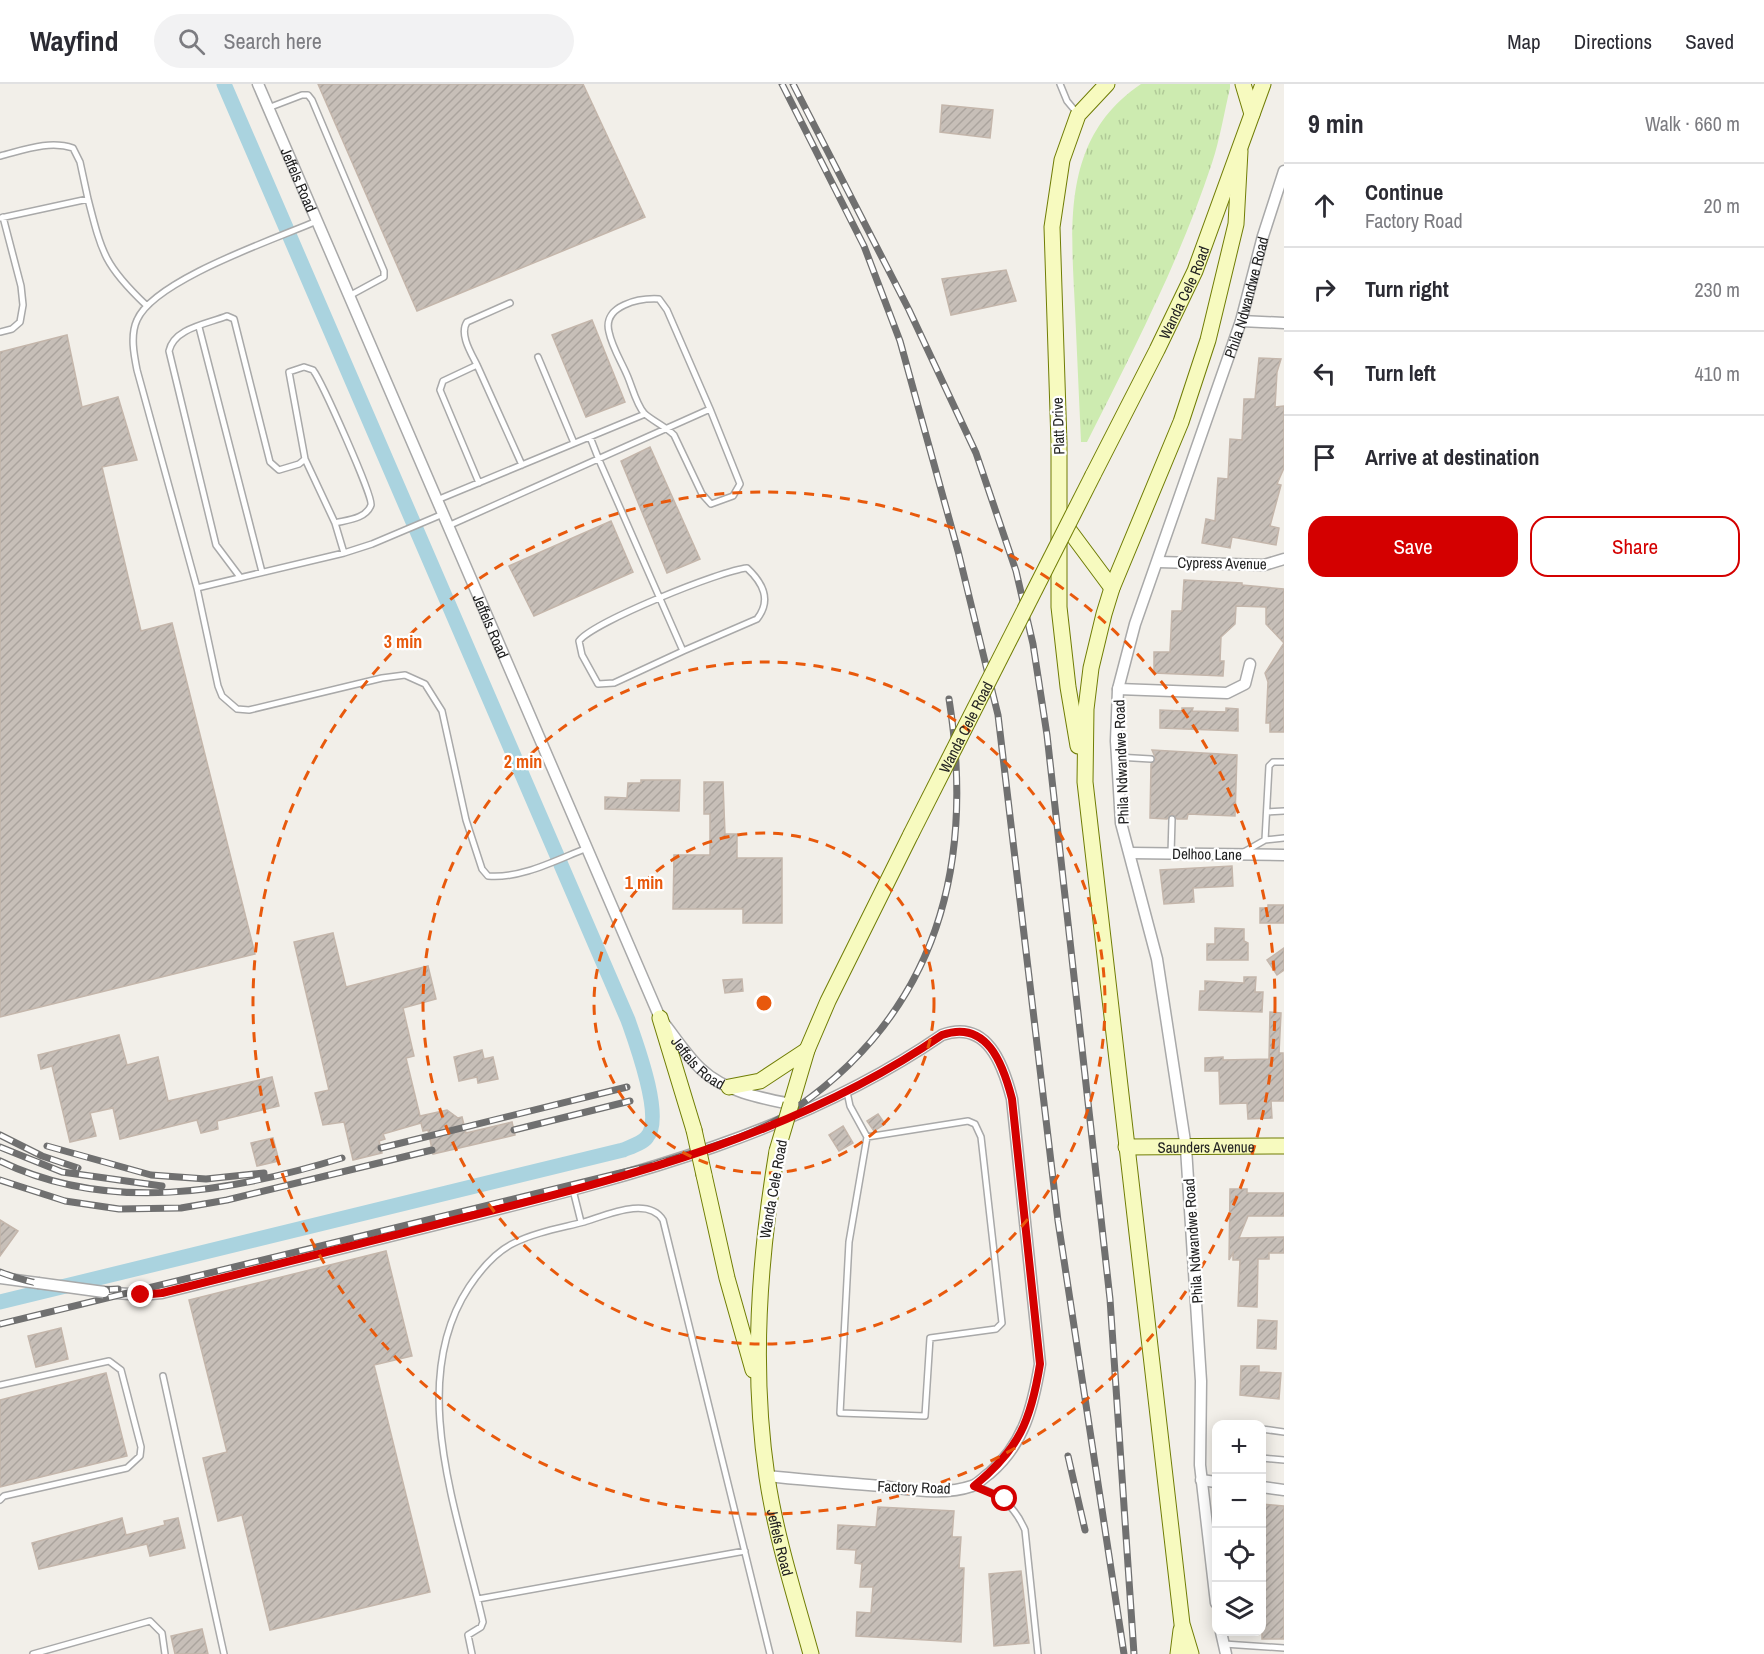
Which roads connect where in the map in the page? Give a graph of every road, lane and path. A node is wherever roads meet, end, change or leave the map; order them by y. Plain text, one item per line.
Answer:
1 (258, 84) edge
2 (1060, 84) edge
3 (1107, 84) edge
4 (1243, 84) edge
5 (1263, 84) edge
6 (268, 108) junction
7 (1252, 114) junction
8 (1078, 116) junction
9 (1240, 150) junction
10 (0, 156) edge
11 (1284, 171) edge
12 (88, 199) junction
13 (2, 218) edge
14 (317, 221) junction
15 (349, 296) junction
16 (510, 303) dead end
17 (146, 305) junction
18 (1241, 321) junction
19 (1284, 323) edge
20 (200, 327) junction
21 (0, 332) edge
22 (538, 357) dead end
23 (477, 365) junction
24 (710, 409) junction
25 (645, 414) junction
26 (668, 429) junction
27 (590, 437) junction
28 (574, 443) junction
29 (305, 459) junction
30 (599, 460) junction
31 (522, 465) junction
32 (479, 483) junction
33 (437, 500) junction
34 (443, 514) junction
35 (1060, 518) junction
36 (335, 523) junction
37 (448, 526) junction
38 (344, 553) junction
39 (1284, 559) edge
40 (1159, 562) junction
41 (262, 572) junction
42 (240, 577) junction
43 (197, 588) junction
44 (1112, 588) junction
45 (660, 599) junction
46 (683, 651) junction
47 (1250, 664) dead end
48 (1118, 689) junction
49 (1117, 757) junction
50 (1152, 759) dead end
51 (1284, 762) edge
52 (1085, 782) junction
53 (1284, 811) edge
54 (1266, 812) junction
55 (1172, 819) dead end
56 (1284, 838) edge
57 (1265, 840) junction
58 (587, 848) junction
59 (1130, 853) junction
60 (1171, 854) junction
61 (1239, 855) junction
62 (1284, 855) edge
63 (660, 1018) junction
64 (807, 1050) junction
65 (729, 1087) junction
66 (847, 1092) junction
67 (791, 1104) junction
68 (867, 1137) junction
69 (1284, 1146) edge
70 (1126, 1147) junction
71 (1186, 1148) junction
72 (573, 1190) junction
73 (581, 1222) junction
74 (0, 1278) edge
75 (163, 1376) dead end
76 (0, 1385) edge
77 (759, 1394) junction
78 (1266, 1430) edge
79 (1284, 1432) edge
80 (1266, 1458) edge
81 (1284, 1460) edge
82 (767, 1476) junction
83 (1201, 1480) junction
84 (1212, 1481) edge
85 (974, 1486) junction
86 (1266, 1488) edge
87 (1284, 1490) edge
88 (0, 1500) edge
89 (745, 1551) junction
90 (1213, 1582) edge
91 (478, 1599) junction
92 (1182, 1624) junction
93 (59, 1647) junction
94 (1284, 1647) edge
95 (1224, 1649) edge
96 (33, 1654) edge
97 (60, 1654) edge
98 (165, 1654) edge
99 (224, 1654) edge
100 (472, 1654) edge
101 (770, 1654) edge
102 (811, 1654) edge
103 (1038, 1654) edge
104 (1178, 1654) edge
105 (1191, 1654) edge

1 - 6 street, Jeffels Road
2 - 8 lane
3 - 8 street, Platt Drive
4 - 7 street
5 - 7 street, Wanda Cele Road
6 - 14 street, Jeffels Road
6 - 15 lane
7 - 9 street, Wanda Cele Road
8 - 35 street, Platt Drive
9 - 44 street, Phila Ndwandwe Road
9 - 64 street, Wanda Cele Road, bridge
10 - 12 lane
11 - 18 street, Phila Ndwandwe Road
12 - 13 lane
12 - 17 lane
13 - 21 lane
14 - 15 street, Jeffels Road
14 - 17 lane
15 - 33 street, Jeffels Road
16 - 23 lane
17 - 43 lane
18 - 19 street
18 - 40 street, Phila Ndwandwe Road
20 - 29 lane
20 - 41 lane
20 - 42 lane
22 - 28 lane
23 - 31 lane
23 - 32 lane
24 - 25 lane
24 - 26 lane
24 - 26 lane
25 - 26 lane
25 - 27 lane
26 - 30 lane
27 - 28 lane
27 - 30 lane
28 - 31 lane
29 - 36 lane
29 - 36 lane
30 - 37 lane
30 - 45 lane
31 - 32 lane
32 - 33 lane
33 - 34 street, Jeffels Road
34 - 37 street, Jeffels Road
34 - 38 lane
35 - 44 street
35 - 52 street, Platt Drive
36 - 38 lane
37 - 58 street, Jeffels Road
38 - 41 lane
39 - 40 street, Cypress Avenue
40 - 48 street, Phila Ndwandwe Road
41 - 42 lane
42 - 43 lane
43 - 58 lane
44 - 52 street, Phila Ndwandwe Road
45 - 46 lane
45 - 46 lane
45 - 46 lane
47 - 48 street
48 - 49 street, Phila Ndwandwe Road
49 - 50 lane
49 - 59 street, Phila Ndwandwe Road
51 - 54 lane
52 - 70 street, Phila Ndwandwe Road
53 - 54 lane
54 - 57 lane
55 - 60 lane
56 - 57 lane
57 - 61 lane
58 - 63 street, Jeffels Road
59 - 60 street, Delhoo Lane
59 - 71 street, Phila Ndwandwe Road
60 - 61 street, Delhoo Lane
61 - 62 street, Delhoo Lane
63 - 65 street, Jeffels Road
63 - 77 street, bridge
64 - 65 street
64 - 67 street, Wanda Cele Road
65 - 67 street, Jeffels Road
66 - 68 lane
66 - 72 street
66 - 85 street
67 - 77 street, Wanda Cele Road, bridge
68 - 68 lane
69 - 71 street, Saunders Avenue
70 - 71 street, Saunders Avenue
70 - 92 street, Phila Ndwandwe Road
71 - 83 street, Phila Ndwandwe Road
72 - 73 lane
72 - 74 street, bridge
73 - 89 lane
73 - 91 lane
75 - 99 lane
76 - 88 lane
77 - 82 street, Jeffels Road
78 - 79 lane
80 - 81 lane
82 - 85 street, Factory Road
82 - 102 street, Jeffels Road
83 - 84 street
83 - 90 street, Phila Ndwandwe Road
85 - 103 lane, Factory Road
86 - 87 street
89 - 91 lane
89 - 101 lane
91 - 100 lane
92 - 104 street, Phila Ndwandwe Road
92 - 105 street, Phila Ndwandwe Road
93 - 96 lane
93 - 97 lane
93 - 98 lane
94 - 95 lane

